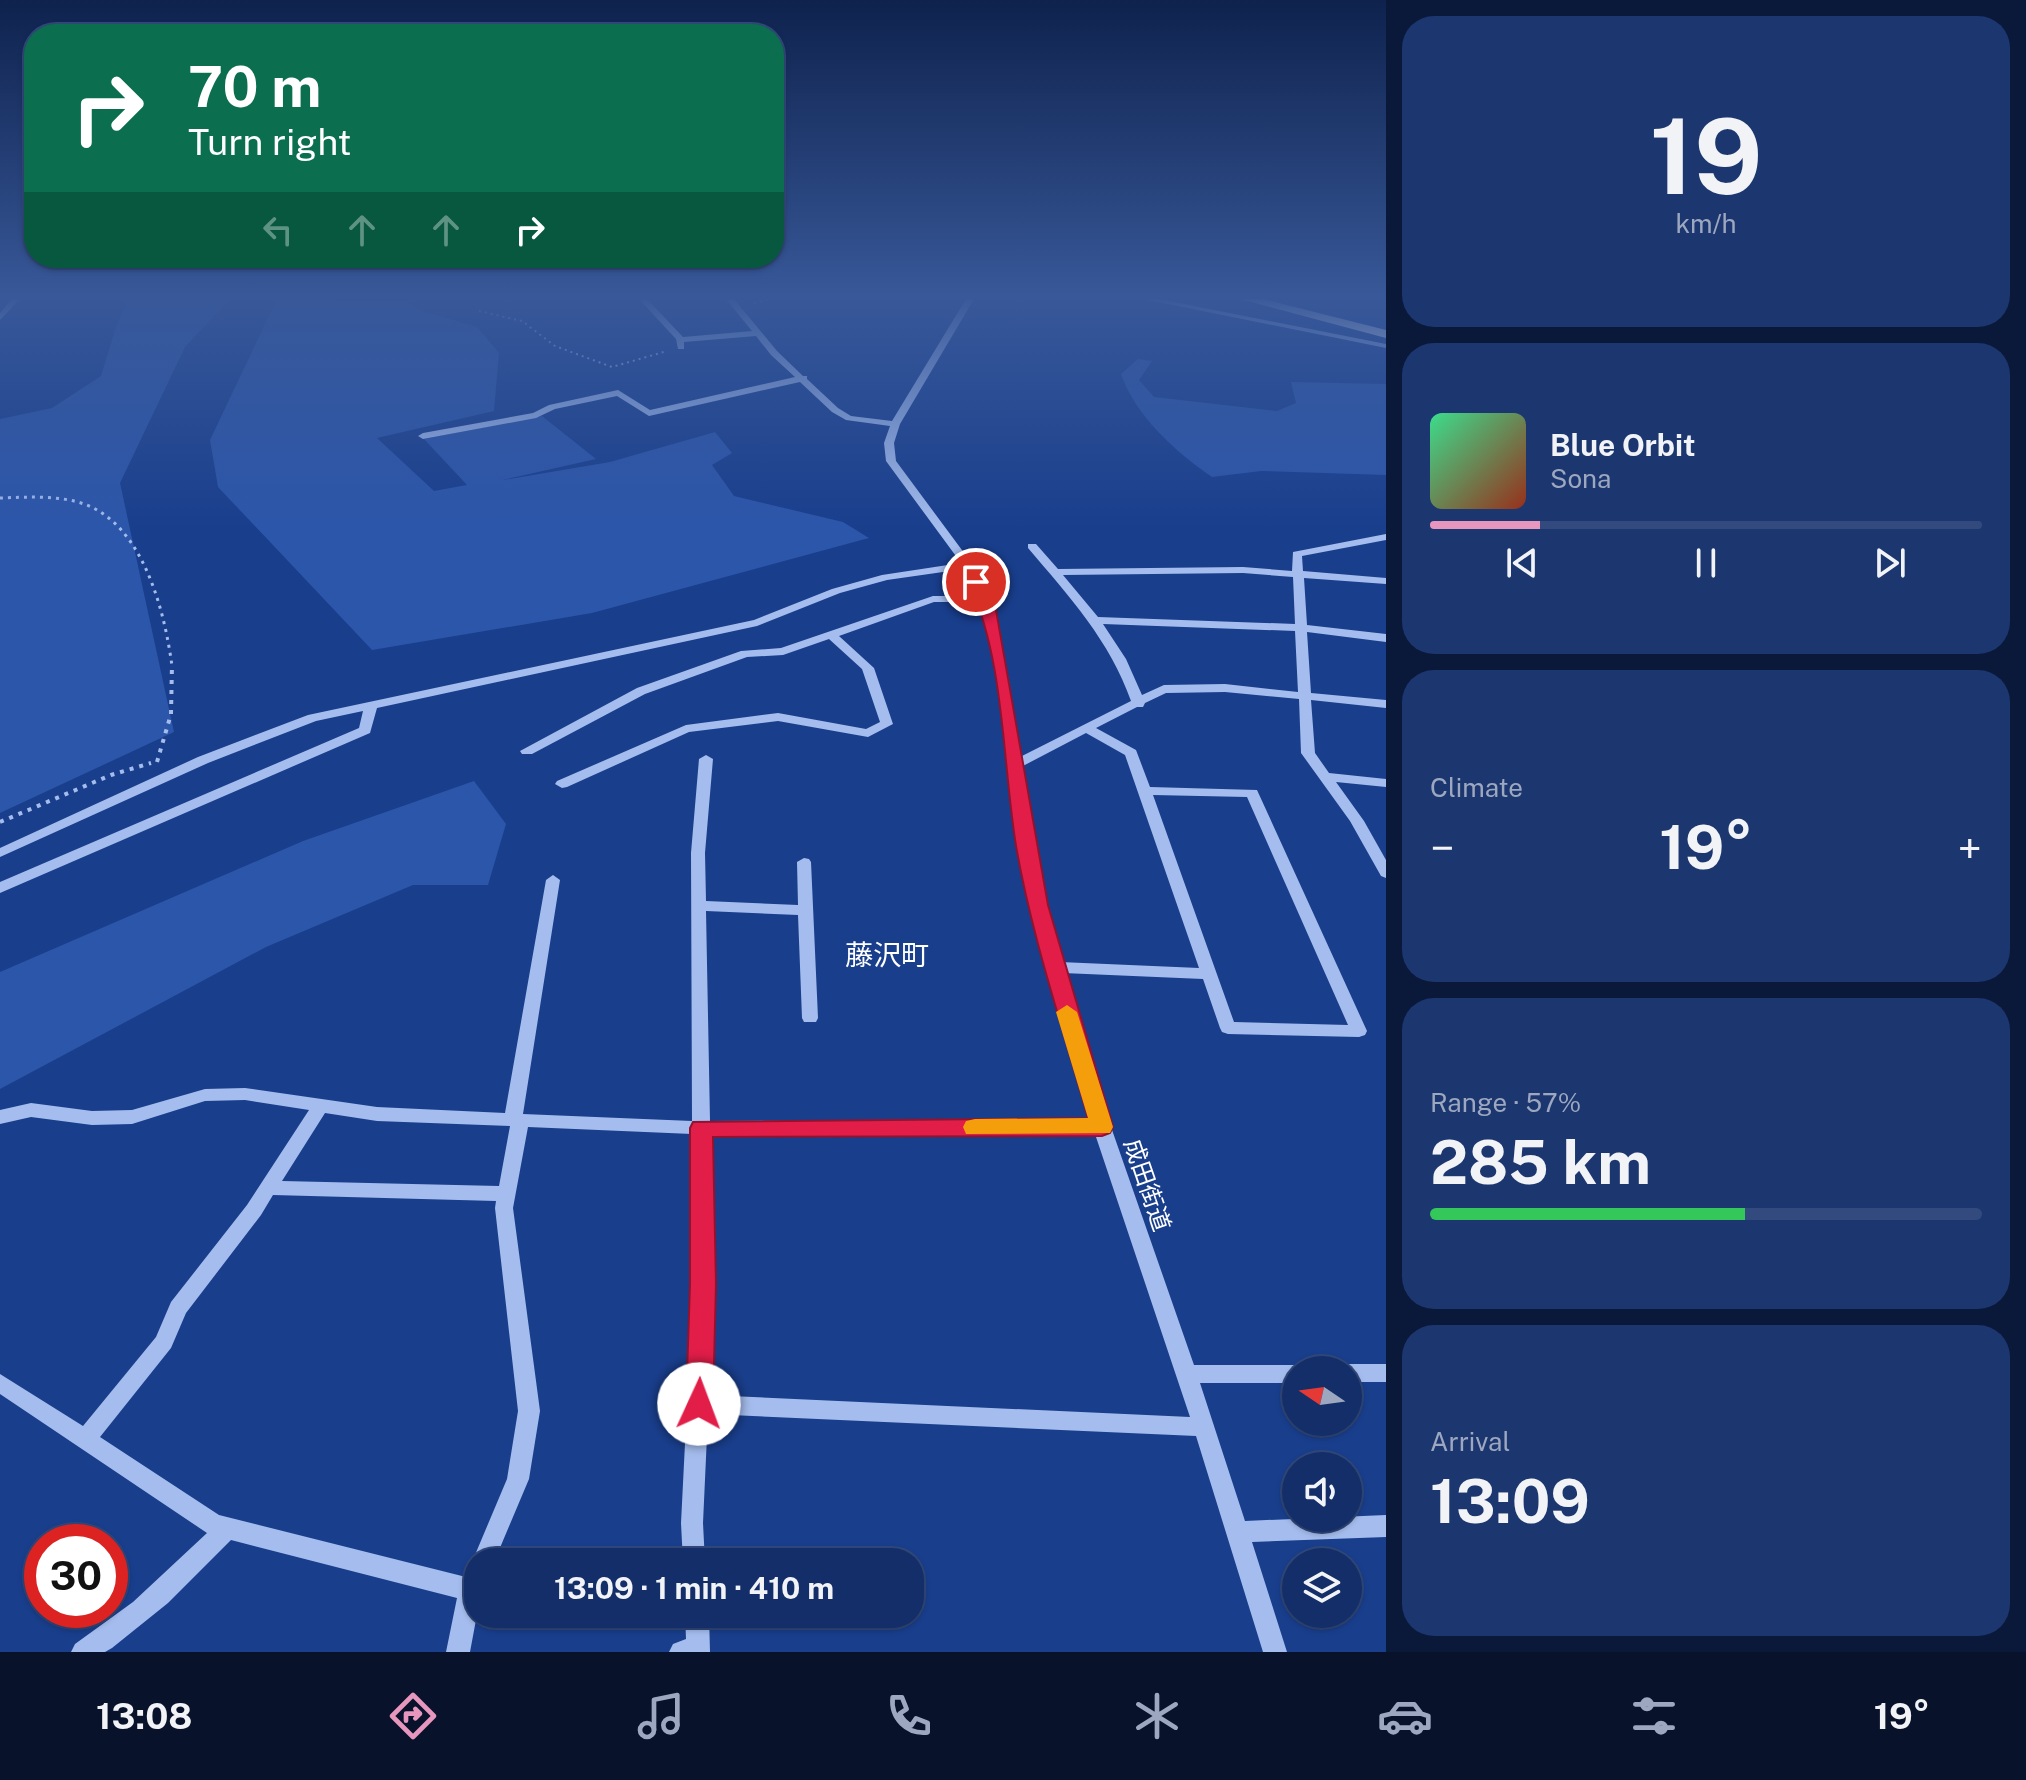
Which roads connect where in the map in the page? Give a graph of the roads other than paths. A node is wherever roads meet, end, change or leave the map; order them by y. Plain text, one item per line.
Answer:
1 (924, 376) edge
2 (804, 378) joint
3 (895, 424) junction
4 (423, 436) dead end
5 (1386, 537) edge
6 (1032, 546) dead end
7 (968, 565) junction
8 (1055, 572) junction
9 (1298, 572) junction
10 (1386, 581) edge
11 (984, 599) junction
12 (1098, 620) junction
13 (1301, 628) junction
14 (831, 635) junction
15 (1386, 638) edge
16 (1305, 696) junction
17 (1139, 704) junction
18 (1386, 704) edge
19 (371, 705) junction
20 (1088, 729) junction
21 (527, 751) dead end
22 (706, 759) dead end
23 (1014, 765) junction
24 (1325, 777) junction
25 (1386, 783) edge
26 (562, 784) dead end
27 (1144, 791) junction
28 (0, 853) edge
29 (804, 862) dead end
30 (1386, 873) edge
31 (553, 880) dead end
32 (0, 888) edge
33 (698, 906) junction
34 (805, 910) junction
35 (1053, 967) junction
36 (1209, 974) junction
37 (810, 1018) dead end
38 (320, 1107) junction
39 (0, 1117) edge
40 (516, 1120) junction
41 (1102, 1127) junction
42 (701, 1128) junction
43 (268, 1188) junction
44 (507, 1194) junction
45 (1362, 1373) edge
46 (1386, 1373) edge
47 (1187, 1374) junction
48 (1282, 1374) edge
49 (0, 1383) edge
50 (699, 1404) junction
51 (1202, 1427) junction
52 (86, 1439) junction
53 (1386, 1526) edge
54 (227, 1528) junction
55 (1237, 1532) junction
56 (489, 1548) edge
57 (693, 1548) edge
58 (464, 1580) edge
59 (464, 1627) edge
60 (698, 1628) edge
61 (83, 1652) edge
62 (458, 1652) edge
63 (681, 1652) edge
64 (1275, 1652) edge

1 - 3 street, 成田街道
2 - 3 street
2 - 4 street
3 - 7 street, 成田街道
5 - 9 street
6 - 8 street
7 - 11 street, 成田街道
7 - 19 street
8 - 9 street
8 - 12 street
9 - 10 street
9 - 13 street
11 - 14 street
11 - 23 street, 成田街道
12 - 13 street
12 - 17 street
13 - 15 street
13 - 16 street
14 - 21 street
14 - 26 street
16 - 17 street
16 - 18 street
16 - 24 street
17 - 20 street
19 - 28 street
19 - 32 street
20 - 23 street
20 - 27 street
22 - 33 street
23 - 35 street, 成田街道
24 - 25 street
24 - 30 street
27 - 36 street
27 - 36 street
29 - 34 street
31 - 40 street
33 - 34 street
33 - 42 street
34 - 37 street
35 - 36 street
35 - 41 street, 成田街道
38 - 39 street
38 - 40 street
38 - 43 street
40 - 42 street
40 - 44 street
41 - 42 street
41 - 47 street, 成田街道
42 - 50 street
43 - 44 street
43 - 52 street
44 - 56 street
45 - 46 street
47 - 48 street
47 - 51 street, 成田街道
49 - 52 street
50 - 51 street
50 - 57 street
51 - 55 street, 成田街道
52 - 54 street
53 - 55 street
54 - 58 street
54 - 61 street
55 - 64 street, 成田街道
59 - 62 street
60 - 63 street

